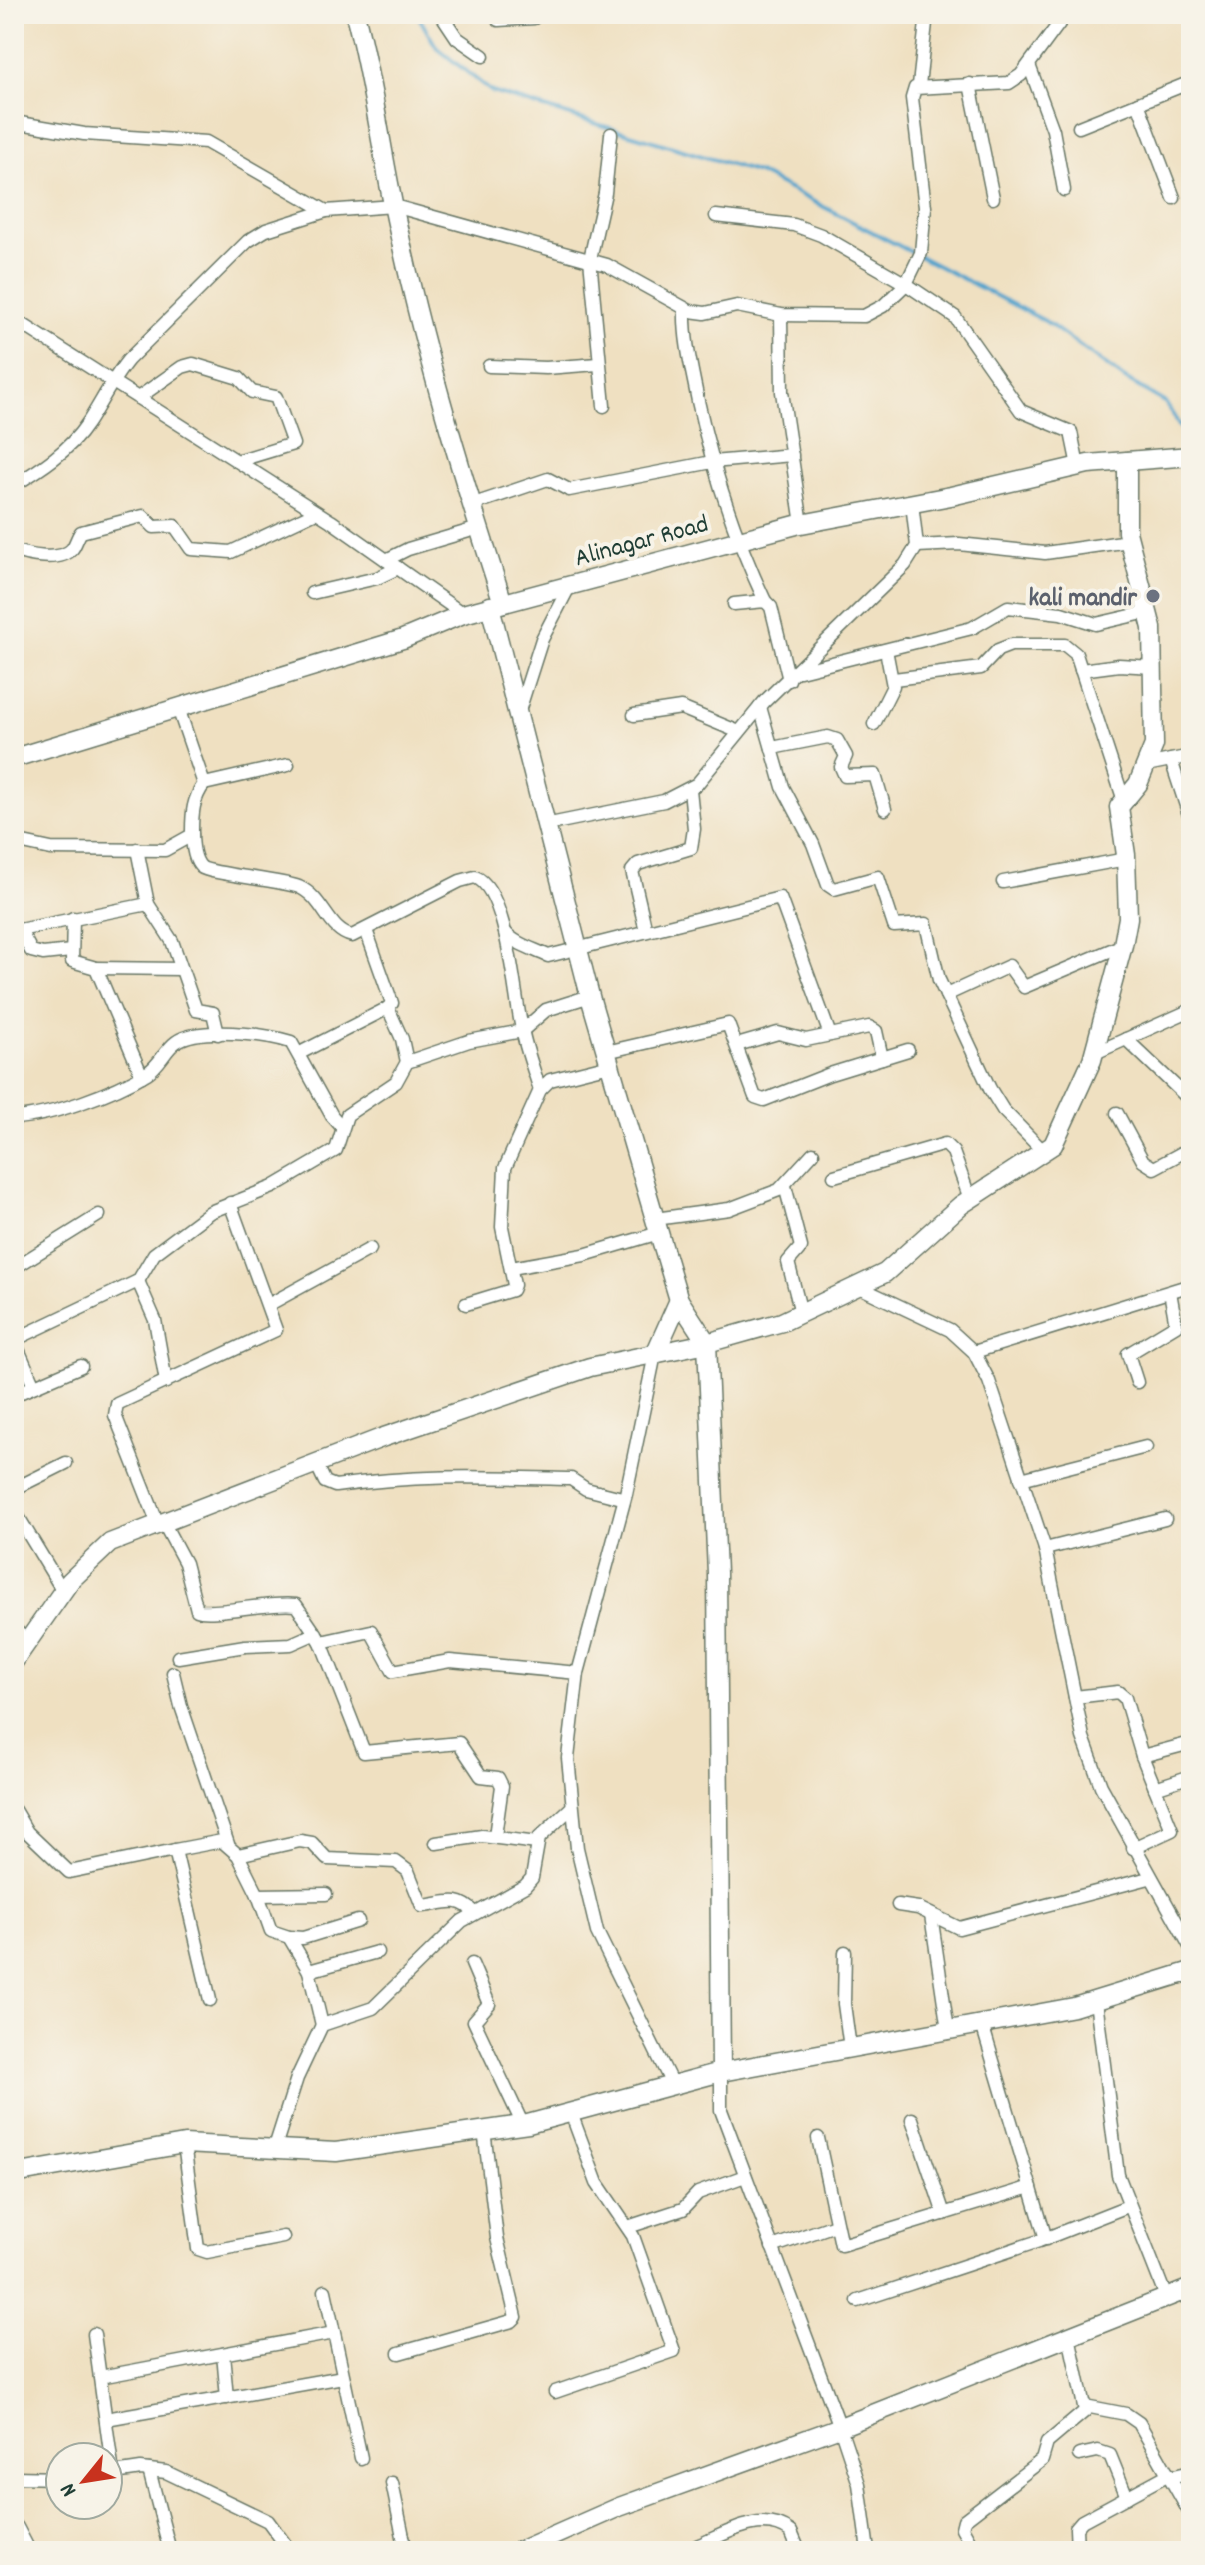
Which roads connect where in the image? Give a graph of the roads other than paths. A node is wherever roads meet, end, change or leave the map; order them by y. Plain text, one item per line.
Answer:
1 (355, 14) edge
2 (441, 14) edge
3 (493, 14) edge
4 (927, 14) edge
5 (1066, 14) edge
6 (534, 18) dead end
7 (483, 56) dead end
8 (1029, 65) junction
9 (1191, 82) edge
10 (970, 84) junction
11 (919, 85) junction
12 (1138, 103) junction
13 (14, 122) edge
14 (1079, 127) dead end
15 (611, 134) dead end
16 (1064, 190) dead end
17 (993, 198) dead end
18 (1174, 198) dead end
19 (394, 206) junction
20 (326, 211) junction
21 (716, 216) dead end
22 (590, 259) junction
23 (906, 284) junction
24 (685, 309) junction
25 (781, 315) junction
26 (14, 319) edge
27 (598, 364) junction
28 (489, 366) dead end
29 (111, 381) junction
30 (138, 398) junction
31 (604, 406) dead end
32 (792, 455) junction
33 (1191, 456) edge
34 (237, 461) junction
35 (1127, 461) junction
36 (712, 462) junction
37 (1078, 466) junction
38 (14, 485) edge
39 (912, 503) junction
40 (471, 505) junction
41 (316, 512) junction
42 (802, 524) junction
43 (479, 528) junction
44 (737, 540) junction
45 (1129, 541) junction
46 (917, 546) junction
47 (14, 550) edge
48 (386, 560) junction
49 (398, 568) junction
50 (570, 585) junction
51 (312, 593) dead end
52 (765, 601) junction
53 (496, 604) junction
54 (734, 604) dead end
55 (1148, 612) junction
56 (463, 614) junction
57 (886, 650) junction
58 (1153, 667) junction
59 (1081, 670) junction
60 (793, 676) junction
61 (894, 679) junction
62 (760, 707) junction
63 (178, 708) junction
64 (518, 714) junction
65 (634, 715) dead end
66 (874, 724) dead end
67 (739, 732) junction
68 (772, 748) junction
69 (1191, 756) edge
70 (14, 758) edge
71 (1171, 760) junction
72 (288, 765) dead end
73 (1146, 765) junction
74 (204, 784) junction
75 (690, 789) junction
76 (1124, 801) junction
77 (885, 809) dead end
78 (1191, 821) edge
79 (545, 825) junction
80 (192, 835) junction
81 (14, 841) edge
82 (137, 849) junction
83 (1126, 859) junction
84 (1003, 882) dead end
85 (148, 904) junction
86 (73, 918) junction
87 (17, 930) edge
88 (366, 930) junction
89 (646, 931) junction
90 (505, 932) junction
91 (1123, 945) junction
92 (578, 950) junction
93 (71, 951) junction
94 (96, 968) junction
95 (181, 969) junction
96 (946, 995) junction
97 (590, 996) junction
98 (388, 1008) junction
99 (1191, 1010) edge
100 (522, 1031) junction
101 (218, 1034) junction
102 (830, 1035) junction
103 (1126, 1039) junction
104 (737, 1045) junction
105 (908, 1050) dead end
106 (300, 1053) junction
107 (1095, 1053) junction
108 (608, 1058) junction
109 (882, 1058) junction
110 (407, 1062) junction
111 (142, 1076) junction
112 (540, 1090) junction
113 (1191, 1101) edge
114 (1117, 1113) dead end
115 (14, 1118) edge
116 (341, 1126) junction
117 (1191, 1148) edge
118 (1044, 1152) junction
119 (813, 1153) dead end
120 (834, 1176) dead end
121 (785, 1186) junction
122 (970, 1199) junction
123 (230, 1203) junction
124 (99, 1215) dead end
125 (657, 1226) junction
126 (370, 1249) dead end
127 (14, 1268) edge
128 (511, 1268) junction
129 (138, 1281) junction
130 (1191, 1285) edge
131 (857, 1286) junction
132 (1170, 1292) junction
133 (679, 1300) junction
134 (466, 1304) dead end
135 (268, 1305) junction
136 (801, 1313) junction
137 (14, 1340) edge
138 (707, 1343) junction
139 (974, 1352) junction
140 (655, 1354) junction
141 (81, 1366) dead end
142 (166, 1382) junction
143 (1137, 1382) dead end
144 (34, 1386) junction
145 (14, 1395) edge
146 (1146, 1447) dead end
147 (66, 1463) dead end
148 (316, 1463) junction
149 (1021, 1479) junction
150 (14, 1489) edge
151 (622, 1498) junction
152 (14, 1510) edge
153 (1165, 1519) dead end
154 (161, 1523) junction
155 (1045, 1549) junction
156 (63, 1591) junction
157 (14, 1628) edge
158 (318, 1637) junction
159 (27, 1642) junction
160 (178, 1657) dead end
161 (14, 1661) edge
162 (173, 1673) dead end
163 (578, 1673) junction
164 (1075, 1697) junction
165 (1191, 1743) edge
166 (1142, 1756) junction
167 (1191, 1776) edge
168 (1155, 1788) junction
169 (571, 1808) junction
170 (14, 1810) edge
171 (495, 1836) junction
172 (436, 1843) dead end
173 (537, 1843) junction
174 (228, 1844) junction
175 (1133, 1848) junction
176 (175, 1850) junction
177 (238, 1855) junction
178 (1149, 1878) junction
179 (326, 1894) dead end
180 (258, 1895) junction
181 (898, 1905) dead end
182 (475, 1913) junction
183 (931, 1915) junction
184 (358, 1921) dead end
185 (289, 1937) junction
186 (1191, 1948) edge
187 (377, 1952) dead end
188 (845, 1952) dead end
189 (472, 1964) dead end
190 (309, 1971) junction
191 (1191, 1971) edge
192 (210, 2000) dead end
193 (1096, 2001) junction
194 (982, 2024) junction
195 (322, 2025) junction
196 (948, 2030) junction
197 (850, 2048) junction
198 (721, 2072) junction
199 (673, 2086) junction
200 (571, 2113) junction
201 (912, 2119) dead end
202 (523, 2125) junction
203 (484, 2130) junction
204 (818, 2138) dead end
205 (184, 2144) junction
206 (274, 2150) junction
207 (14, 2174) edge
208 (745, 2176) junction
209 (1031, 2187) junction
210 (1128, 2206) junction
211 (944, 2214) junction
212 (835, 2225) junction
213 (628, 2227) junction
214 (283, 2237) dead end
215 (1046, 2239) junction
216 (772, 2247) junction
217 (1191, 2288) edge
218 (325, 2291) dead end
219 (1166, 2297) junction
220 (858, 2301) dead end
221 (334, 2333) junction
222 (94, 2334) dead end
223 (1069, 2336) junction
224 (399, 2353) dead end
225 (223, 2354) junction
226 (100, 2377) junction
227 (343, 2377) junction
228 (555, 2392) dead end
229 (227, 2398) junction
230 (1085, 2406) junction
231 (106, 2419) junction
232 (840, 2427) junction
233 (108, 2441) edge
234 (1079, 2455) dead end
235 (361, 2458) dead end
236 (149, 2470) junction
237 (1191, 2472) edge
238 (124, 2473) edge
239 (1170, 2476) junction
240 (14, 2477) edge
241 (44, 2478) edge
242 (392, 2483) dead end
243 (1127, 2497) junction
244 (1191, 2515) edge
245 (14, 2528) edge
246 (863, 2550) edge
247 (1073, 2550) edge
248 (26, 2551) edge
249 (170, 2551) edge
250 (290, 2551) edge
251 (406, 2551) edge
252 (519, 2551) edge
253 (693, 2551) edge
254 (799, 2551) edge
255 (975, 2551) edge

1 - 19 street
2 - 7 street
3 - 6 street
4 - 11 street
5 - 8 street
8 - 10 street
8 - 16 street
9 - 12 street
10 - 11 street
10 - 17 street
11 - 23 street
12 - 14 street
12 - 18 street
13 - 20 street
15 - 22 street
19 - 20 street
19 - 22 street
19 - 40 street
20 - 29 street
21 - 23 street
22 - 24 street
22 - 27 street
23 - 25 street
23 - 37 street
24 - 25 street
24 - 36 street
25 - 32 street
26 - 29 street
27 - 28 street
27 - 31 street
29 - 30 street
29 - 38 street
30 - 34 street
30 - 34 street
32 - 36 street
32 - 42 street
33 - 35 street, Alinagar Road
34 - 41 street
35 - 37 street, Alinagar Road
35 - 45 street
36 - 40 street
36 - 44 street
37 - 39 street, Alinagar Road
39 - 42 street, Alinagar Road
39 - 46 street
40 - 43 street
41 - 47 street
41 - 48 street
42 - 44 street, Alinagar Road
43 - 48 street
43 - 53 street
44 - 50 street, Alinagar Road
44 - 52 street
45 - 46 street
45 - 55 street
46 - 60 street
48 - 49 street
49 - 51 street
49 - 56 street
50 - 53 street, Alinagar Road
50 - 64 street
52 - 54 street
52 - 60 street
53 - 56 street, Alinagar Road
53 - 64 street
55 - 57 street
55 - 58 street
56 - 63 street, Alinagar Road
57 - 60 street
57 - 61 street
58 - 59 street
58 - 73 street
59 - 61 street
59 - 76 street
60 - 62 street
61 - 66 street
62 - 67 street
62 - 68 street
63 - 70 street, Alinagar Road
63 - 74 street
64 - 79 street
65 - 67 street
67 - 75 street
68 - 77 street
68 - 96 street
69 - 71 street
71 - 73 street
71 - 78 street
72 - 74 street
73 - 76 street
74 - 80 street
75 - 79 street
75 - 89 street
76 - 83 street
79 - 92 street
80 - 82 street
80 - 88 street
81 - 82 street
82 - 85 street
83 - 84 street
83 - 91 street
85 - 86 street
85 - 95 street
86 - 87 street
86 - 93 street
87 - 93 street
88 - 90 street
88 - 98 street
89 - 92 street
89 - 102 street
90 - 92 street
90 - 100 street
91 - 96 street
91 - 107 street
92 - 97 street
93 - 94 street
94 - 95 street
94 - 111 street
95 - 101 street
96 - 118 street
97 - 100 street
97 - 108 street
98 - 106 street
98 - 110 street
99 - 103 street
100 - 110 street
100 - 112 street
101 - 106 street
101 - 111 street
102 - 104 street
102 - 109 street
103 - 107 street
103 - 113 street
104 - 108 street
104 - 109 street
105 - 109 street
106 - 116 street
107 - 118 street
108 - 112 street
108 - 125 street
110 - 116 street
111 - 115 street
112 - 128 street
114 - 117 street
116 - 123 street
118 - 122 street
119 - 121 street
120 - 122 street
121 - 125 street
121 - 136 street
122 - 131 street
123 - 129 street
123 - 135 street
124 - 127 street
125 - 128 street
125 - 133 street
126 - 135 street
128 - 134 street
129 - 137 street
129 - 142 street
130 - 132 street
131 - 136 street
131 - 139 street
132 - 139 street
132 - 143 street
133 - 138 street
133 - 140 street
135 - 142 street
136 - 138 street
137 - 144 street
138 - 140 street
138 - 198 street
139 - 149 street
140 - 148 street
140 - 151 street
141 - 144 street
142 - 154 street
144 - 145 street
146 - 149 street
147 - 150 street
148 - 151 street
148 - 154 street
149 - 155 street
151 - 163 street
152 - 156 street
153 - 155 street
154 - 156 street
154 - 158 street
155 - 164 street
156 - 159 street
157 - 159 street
158 - 160 street
158 - 163 street
158 - 171 street
159 - 161 street
162 - 174 street
163 - 169 street
164 - 166 street
164 - 175 street
165 - 166 street
166 - 168 street
167 - 168 street
168 - 175 street
169 - 173 street
169 - 199 street
170 - 176 street
171 - 172 street
171 - 173 street
173 - 182 street
174 - 176 street
174 - 177 street
175 - 178 street
176 - 192 street
177 - 180 street
177 - 182 street
178 - 183 street
178 - 186 street
179 - 180 street
180 - 185 street
181 - 183 street
182 - 195 street
183 - 196 street
184 - 185 street
185 - 190 street
187 - 190 street
188 - 197 street
189 - 202 street
190 - 195 street
191 - 193 street
193 - 194 street
193 - 210 street
194 - 196 street
194 - 209 street
195 - 206 street
196 - 197 street
197 - 198 street
198 - 199 street
198 - 208 street
199 - 200 street
200 - 202 street
200 - 213 street
201 - 211 street
202 - 203 street
203 - 206 street
203 - 224 street
204 - 212 street
205 - 206 street
205 - 207 street
205 - 214 street
208 - 213 street
208 - 216 street
209 - 211 street
209 - 215 street
210 - 215 street
210 - 219 street
211 - 212 street
212 - 216 street
213 - 228 street
215 - 220 street
216 - 232 street
217 - 219 street
218 - 221 street
219 - 223 street
221 - 225 street
221 - 227 street
222 - 226 street
223 - 230 street
223 - 232 street
225 - 226 street
225 - 229 street
226 - 231 street
227 - 229 street
227 - 235 street
229 - 231 street
230 - 239 street
230 - 255 street
231 - 233 street
232 - 246 street
232 - 252 street
234 - 243 street
236 - 238 street
236 - 249 street
236 - 250 street
237 - 239 street
239 - 243 street
239 - 244 street
240 - 241 street
242 - 251 street
243 - 247 street
245 - 248 street
253 - 254 street

